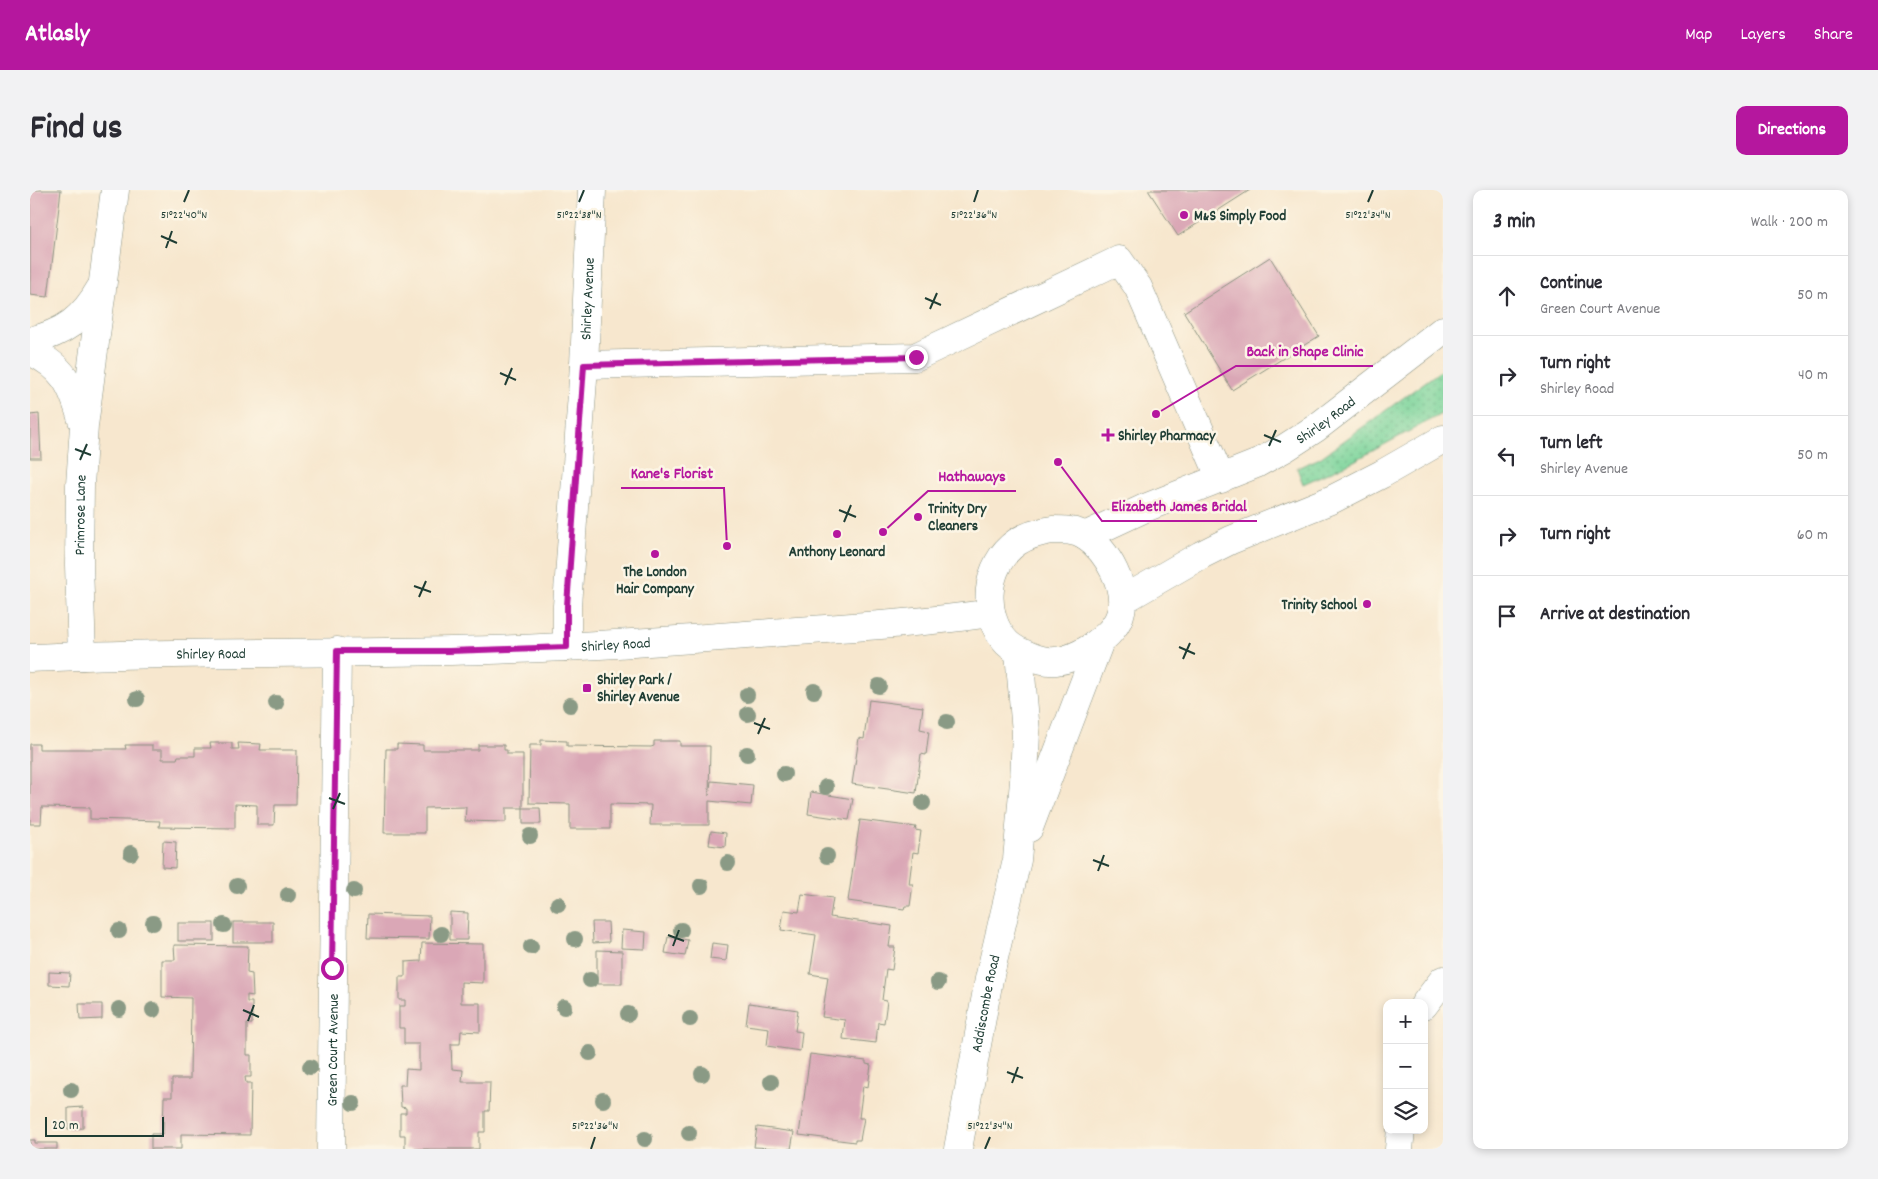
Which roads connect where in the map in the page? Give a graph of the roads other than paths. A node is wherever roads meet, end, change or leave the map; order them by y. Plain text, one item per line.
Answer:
1 (115, 190) edge
2 (592, 190) edge
3 (101, 286) junction
4 (1443, 330) edge
5 (30, 341) edge
6 (30, 351) edge
7 (584, 365) junction
8 (84, 426) junction
9 (1442, 442) edge
10 (1221, 479) junction
11 (1085, 536) junction
12 (1123, 600) junction
13 (991, 612) junction
14 (1100, 642) junction
15 (567, 647) junction
16 (337, 651) junction
17 (1019, 652) junction
18 (82, 656) junction
19 (30, 658) edge
20 (1017, 860) junction
21 (1400, 1134) edge
22 (331, 1149) edge
23 (958, 1149) edge
24 (1398, 1149) edge

1 - 3 main road, Primrose Lane
2 - 7 main road, Shirley Avenue
3 - 5 main road, Primrose Lane
3 - 8 main road, Primrose Lane
4 - 10 main road, Shirley Road
6 - 8 main road
7 - 10 main road
7 - 15 main road, Shirley Avenue
8 - 18 main road, Primrose Lane
9 - 12 main road
10 - 11 main road, Shirley Road
11 - 12 main road
11 - 13 main road
12 - 14 main road
13 - 15 main road, Shirley Road
13 - 17 main road
14 - 17 main road
14 - 20 main road, Addiscombe Road
15 - 16 main road, Shirley Road
16 - 18 main road, Shirley Road
16 - 22 main road, Green Court Avenue
17 - 20 main road, Addiscombe Road
18 - 19 main road, Shirley Road
20 - 23 main road, Addiscombe Road
21 - 24 main road

